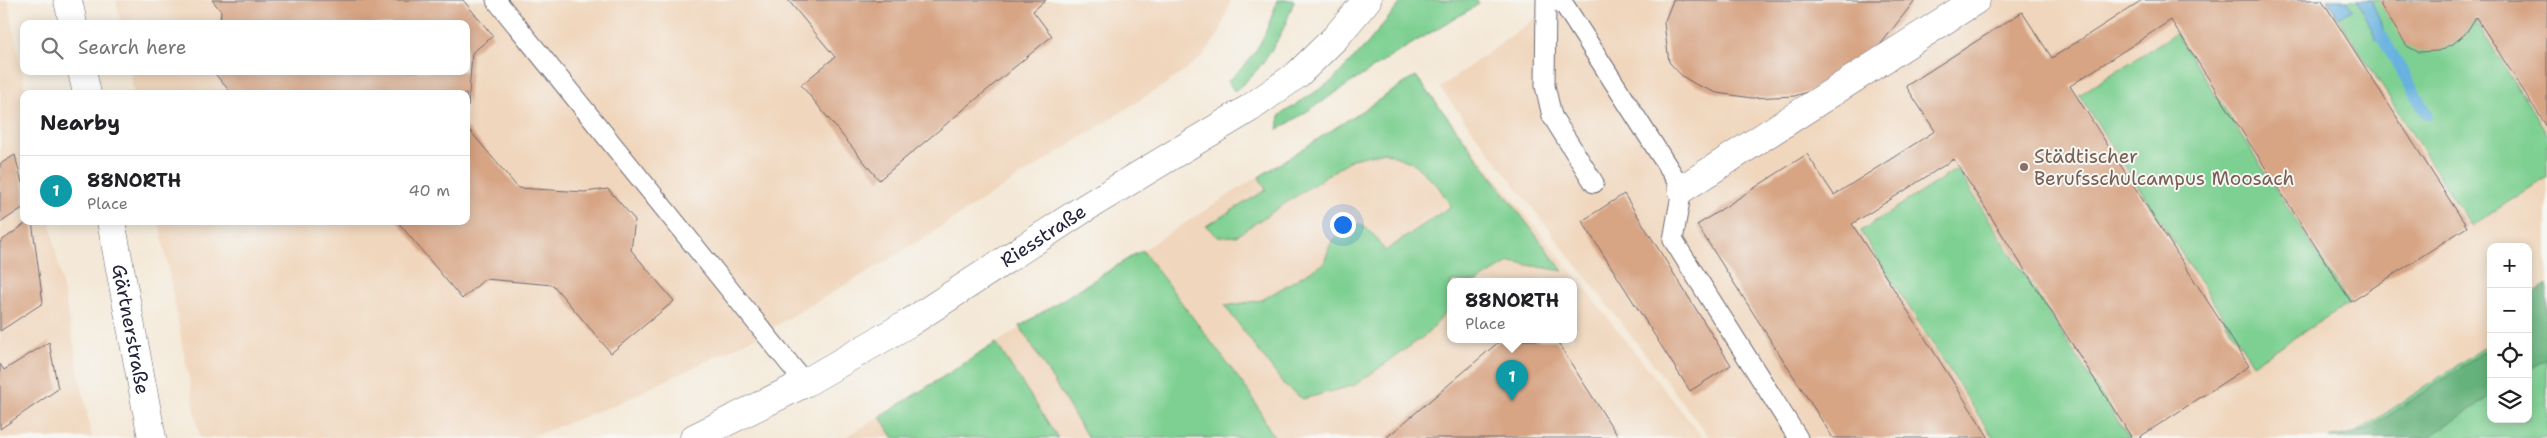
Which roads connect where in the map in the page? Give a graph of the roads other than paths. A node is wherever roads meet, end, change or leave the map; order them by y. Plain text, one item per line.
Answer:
1 (68, 0) edge
2 (496, 0) edge
3 (1367, 0) edge
4 (1546, 0) edge
5 (1558, 0) edge
6 (1976, 0) edge
7 (72, 20) edge
8 (83, 75) edge
9 (86, 90) edge
10 (1594, 184) dead end
11 (1682, 189) junction
12 (112, 225) edge
13 (805, 383) junction
14 (152, 438) edge
15 (694, 438) edge
16 (1798, 438) edge

1 - 7 street
2 - 13 lane
3 - 13 street, Riesstraße
4 - 10 lane
5 - 11 lane
6 - 11 street
8 - 9 street
11 - 16 lane
12 - 14 street, Gärtnerstraße
13 - 15 street, Riesstraße

